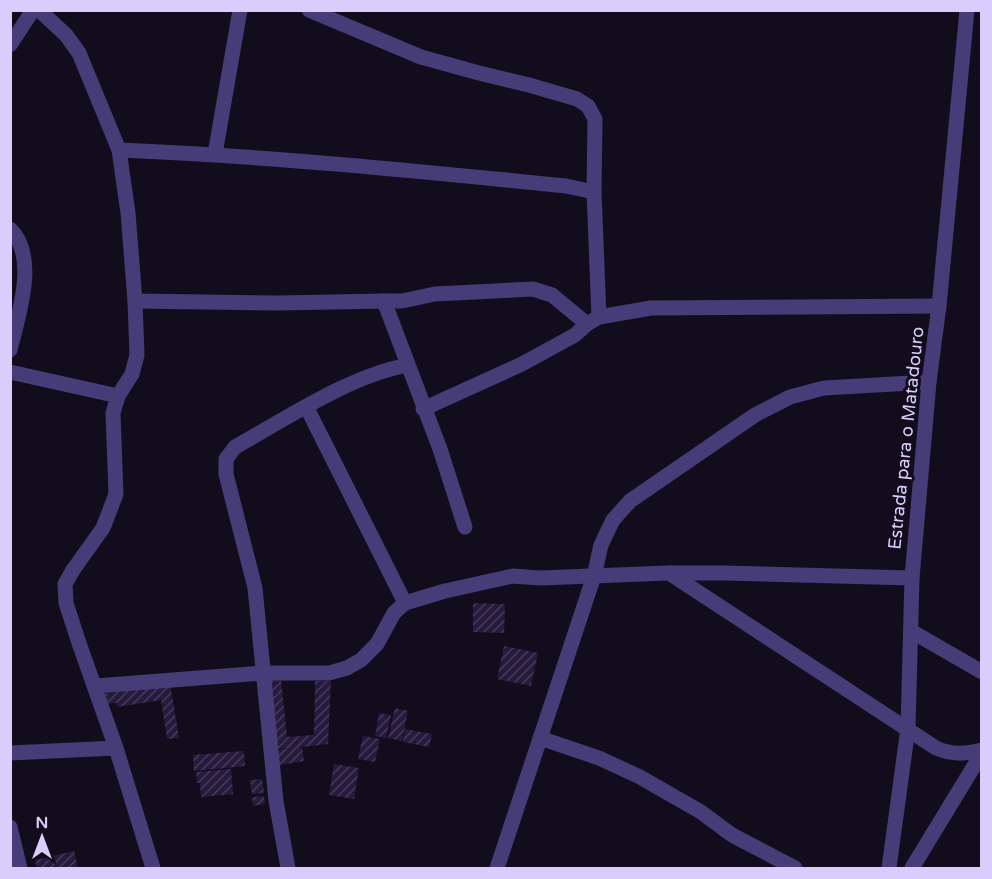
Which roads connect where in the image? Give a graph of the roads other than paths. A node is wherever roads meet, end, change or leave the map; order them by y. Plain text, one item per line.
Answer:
1 (33, 10) edge
2 (39, 10) edge
3 (240, 10) edge
4 (309, 10) edge
5 (967, 10) edge
6 (10, 45) edge
7 (119, 150) junction
8 (215, 154) junction
9 (594, 192) junction
10 (10, 229) edge
11 (135, 301) junction
12 (384, 301) junction
13 (939, 306) junction
14 (593, 321) junction
15 (10, 350) edge
16 (408, 365) junction
17 (10, 372) edge
18 (929, 382) junction
19 (118, 396) junction
20 (307, 408) junction
21 (423, 409) junction
22 (465, 527) dead end
23 (668, 573) junction
24 (594, 576) junction
25 (912, 578) junction
26 (405, 603) junction
27 (911, 632) junction
28 (981, 672) edge
29 (263, 673) junction
30 (96, 686) junction
31 (908, 728) junction
32 (540, 738) junction
33 (116, 748) junction
34 (981, 752) edge
35 (10, 753) edge
36 (10, 827) edge
37 (20, 868) edge
38 (153, 868) edge
39 (288, 868) edge
40 (497, 868) edge
41 (795, 868) edge
42 (889, 868) edge
43 (912, 868) edge

1 - 6 street
2 - 7 street
3 - 8 street
4 - 9 street
5 - 13 street, Estrada para o Matadouro
7 - 8 street
7 - 11 street
8 - 9 street
9 - 14 street
10 - 15 street
11 - 12 street
11 - 19 street
12 - 14 street
12 - 16 street
13 - 14 street
13 - 18 street, Estrada para o Matadouro
14 - 21 street
16 - 20 street
16 - 21 street
17 - 19 street
18 - 24 street
18 - 25 street, Estrada para o Matadouro
19 - 30 street
20 - 26 street
20 - 29 street
21 - 22 street
23 - 24 street
23 - 25 street
23 - 31 street
24 - 26 street
24 - 32 street
25 - 27 street, Estrada para o Matadouro
26 - 29 street
27 - 28 street
27 - 31 street, Estrada para o Matadouro
29 - 30 street
29 - 39 street
30 - 33 street
31 - 34 street
31 - 42 street, Estrada para o Matadouro
32 - 40 street
32 - 41 street
33 - 35 street
33 - 38 street
34 - 43 street
36 - 37 street

